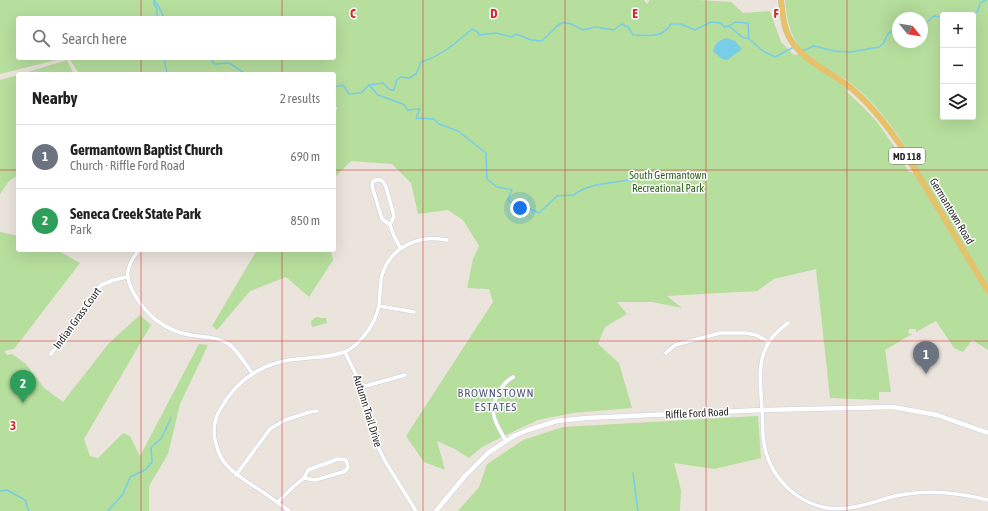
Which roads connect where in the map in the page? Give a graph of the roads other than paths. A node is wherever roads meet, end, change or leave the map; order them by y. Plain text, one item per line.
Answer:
1 (781, 0) edge
2 (390, 225) junction
3 (447, 240) dead end
4 (400, 247) junction
5 (138, 252) edge
6 (128, 277) junction
7 (988, 291) edge
8 (379, 306) junction
9 (414, 312) dead end
10 (788, 323) dead end
11 (769, 342) junction
12 (345, 352) junction
13 (666, 353) dead end
14 (51, 354) dead end
15 (252, 373) junction
16 (405, 375) dead end
17 (513, 377) dead end
18 (362, 386) junction
19 (762, 410) junction
20 (317, 411) dead end
21 (988, 433) edge
22 (506, 441) junction
23 (236, 475) junction
24 (304, 478) junction
25 (988, 500) edge
26 (278, 502) junction
27 (290, 511) edge
28 (416, 511) edge
29 (436, 511) edge

1 - 7 main road, Germantown Road / MD 118
2 - 2 street
2 - 4 street
3 - 4 street
4 - 8 street
5 - 6 street
6 - 14 street, Indian Grass Court
6 - 15 street
8 - 9 street
8 - 12 street
10 - 11 street
11 - 13 street
11 - 19 street
12 - 15 street
12 - 18 street, Autumn Trail Drive
15 - 23 street
16 - 18 street
17 - 22 street
18 - 28 street, Autumn Trail Drive
19 - 21 street, Riffle Ford Road
19 - 22 street, Riffle Ford Road
19 - 25 street
20 - 23 street
22 - 29 street, Riffle Ford Road
23 - 26 street
24 - 24 street
24 - 26 street
26 - 27 street

